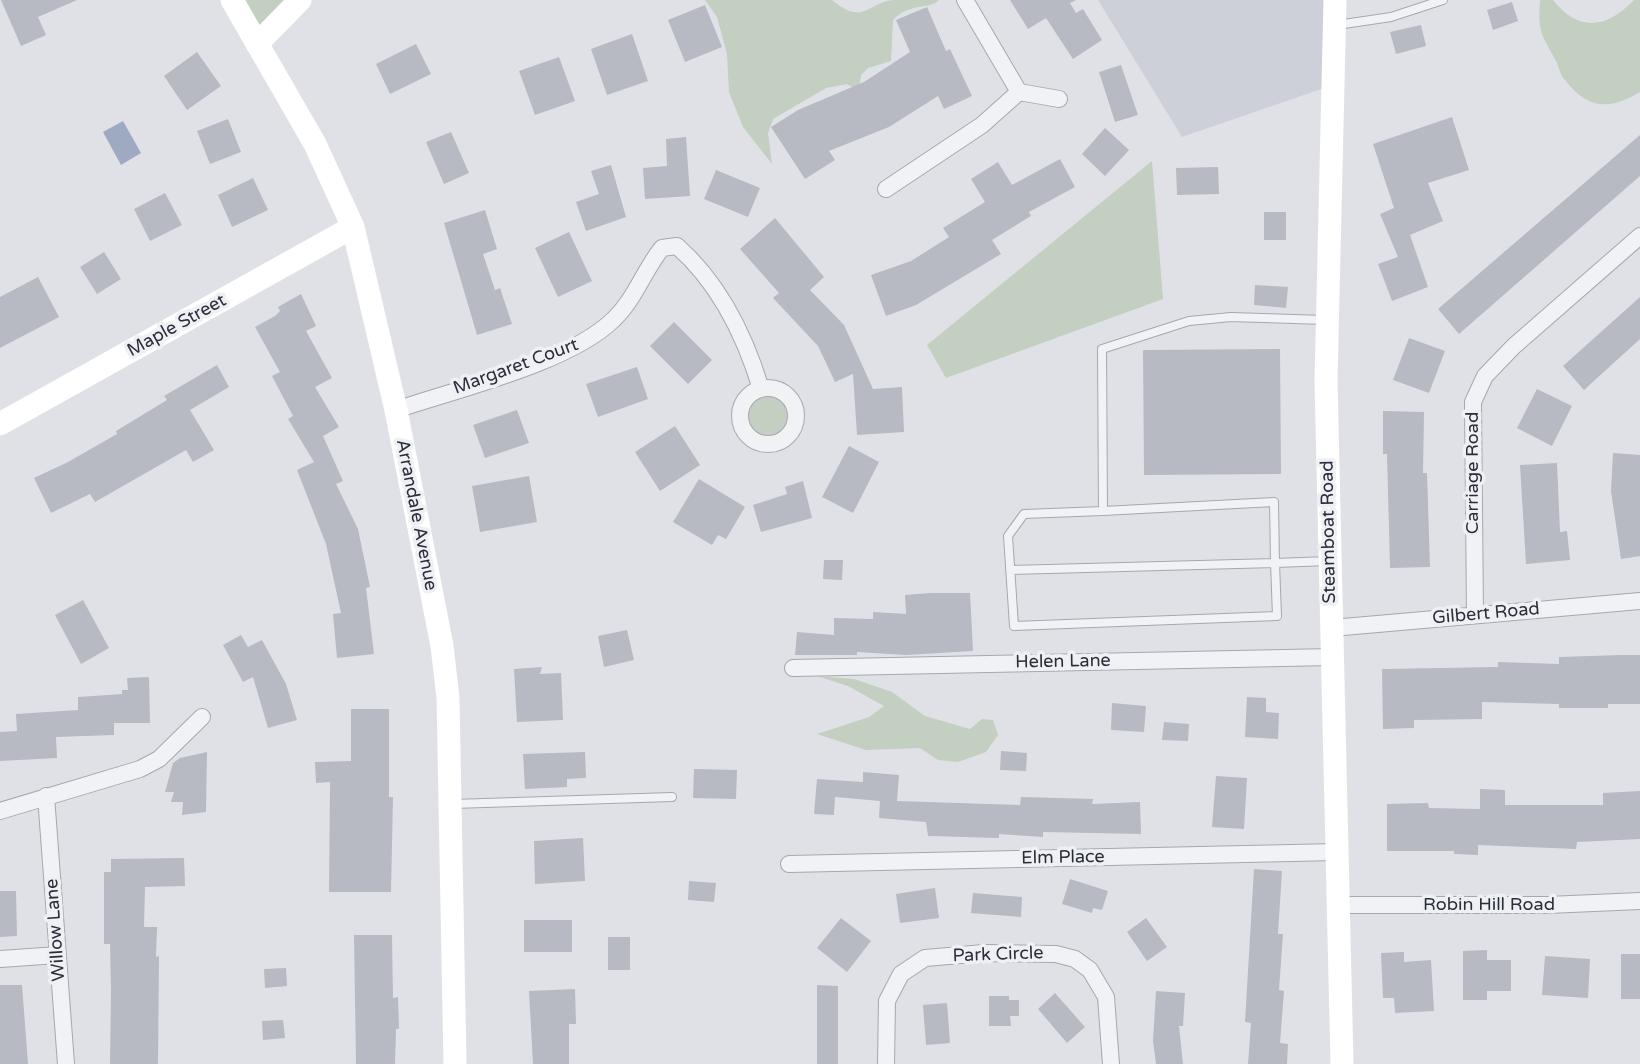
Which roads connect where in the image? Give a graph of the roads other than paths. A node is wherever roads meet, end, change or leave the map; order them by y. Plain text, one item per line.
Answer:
1 (232, 0) edge
2 (300, 0) edge
3 (965, 0) edge
4 (1335, 0) edge
5 (1443, 0) edge
6 (1334, 26) junction
7 (257, 44) junction
8 (1020, 92) junction
9 (1059, 99) dead end
10 (886, 189) dead end
11 (353, 227) junction
12 (1640, 236) edge
13 (1328, 320) junction
14 (761, 389) dead end
15 (396, 410) junction
16 (0, 424) edge
17 (1103, 511) junction
18 (1330, 561) junction
19 (1275, 563) junction
20 (1010, 570) junction
21 (1640, 601) edge
22 (1475, 614) junction
23 (1332, 628) junction
24 (1333, 657) junction
25 (793, 668) dead end
26 (202, 718) dead end
27 (46, 796) junction
28 (672, 797) dead end
29 (450, 804) junction
30 (0, 811) edge
31 (1337, 852) junction
32 (789, 864) dead end
33 (1640, 901) edge
34 (1338, 905) junction
35 (58, 955) junction
36 (0, 959) edge
37 (66, 1064) edge
38 (455, 1064) edge
39 (886, 1064) edge
40 (1111, 1064) edge
41 (1342, 1064) edge

1 - 7 street, Arrandale Avenue
2 - 7 street
3 - 8 street
4 - 6 street, Steamboat Road
5 - 6 lane
6 - 13 street, Steamboat Road
7 - 11 street, Arrandale Avenue
8 - 9 street
8 - 10 street
11 - 15 street, Arrandale Avenue
11 - 16 street, Maple Street
12 - 22 street, Carriage Road
13 - 17 lane
13 - 18 street, Steamboat Road
14 - 15 street, Margaret Court
15 - 29 street, Arrandale Avenue
17 - 19 lane
17 - 20 lane
18 - 19 lane
18 - 23 street, Steamboat Road
19 - 20 lane
19 - 20 lane
21 - 22 street, Gilbert Road
22 - 23 street, Gilbert Road
23 - 24 street, Steamboat Road
24 - 25 street, Helen Lane
24 - 31 street, Steamboat Road
26 - 27 street
27 - 30 street
27 - 35 street, Willow Lane
28 - 29 lane
29 - 38 street, Arrandale Avenue
31 - 32 street, Elm Place
31 - 34 street, Steamboat Road
33 - 34 street, Robin Hill Road
34 - 41 street, Steamboat Road
35 - 36 street
35 - 37 street, Willow Lane
39 - 40 street, Park Circle

